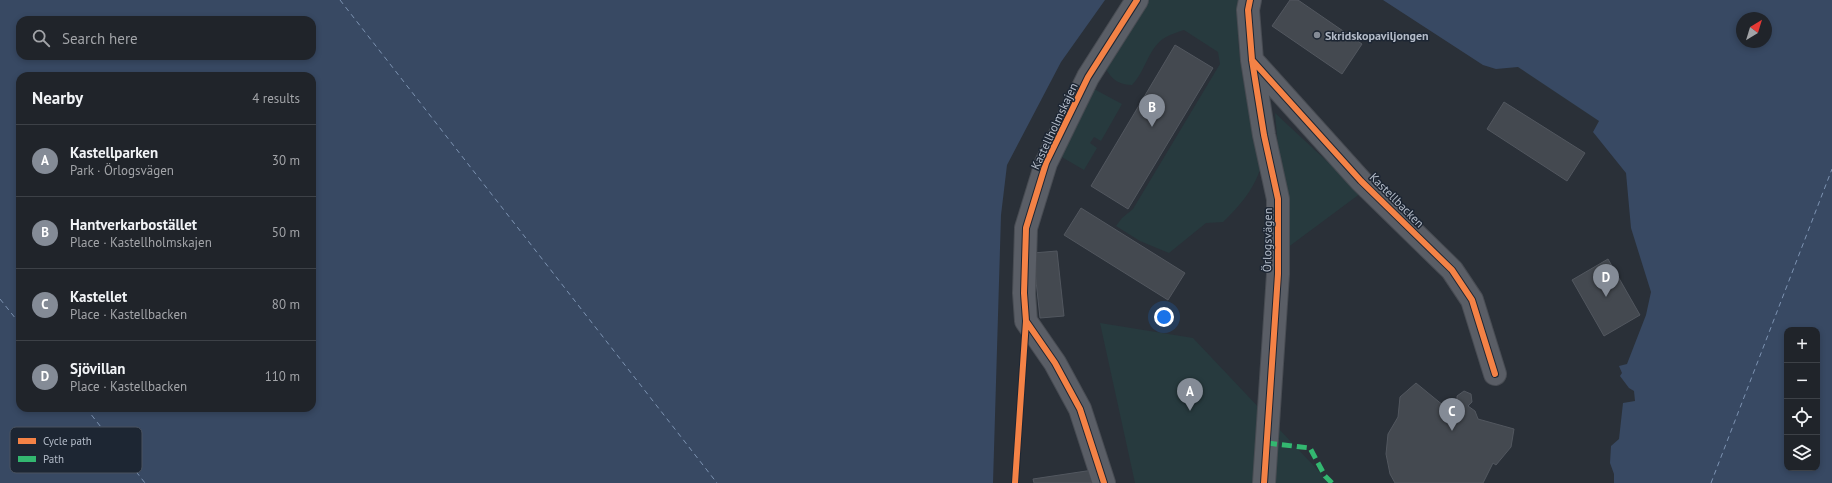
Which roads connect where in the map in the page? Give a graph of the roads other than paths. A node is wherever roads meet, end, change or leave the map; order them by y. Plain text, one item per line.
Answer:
1 (1137, 0) edge
2 (1250, 0) edge
3 (1252, 60) junction
4 (1495, 374) dead end
5 (1104, 483) edge
6 (1264, 483) edge

1 - 5 street, Kastellholmskajen
2 - 3 street, Örlogsvägen
3 - 4 street, Kastellbacken
3 - 6 street, Örlogsvägen

